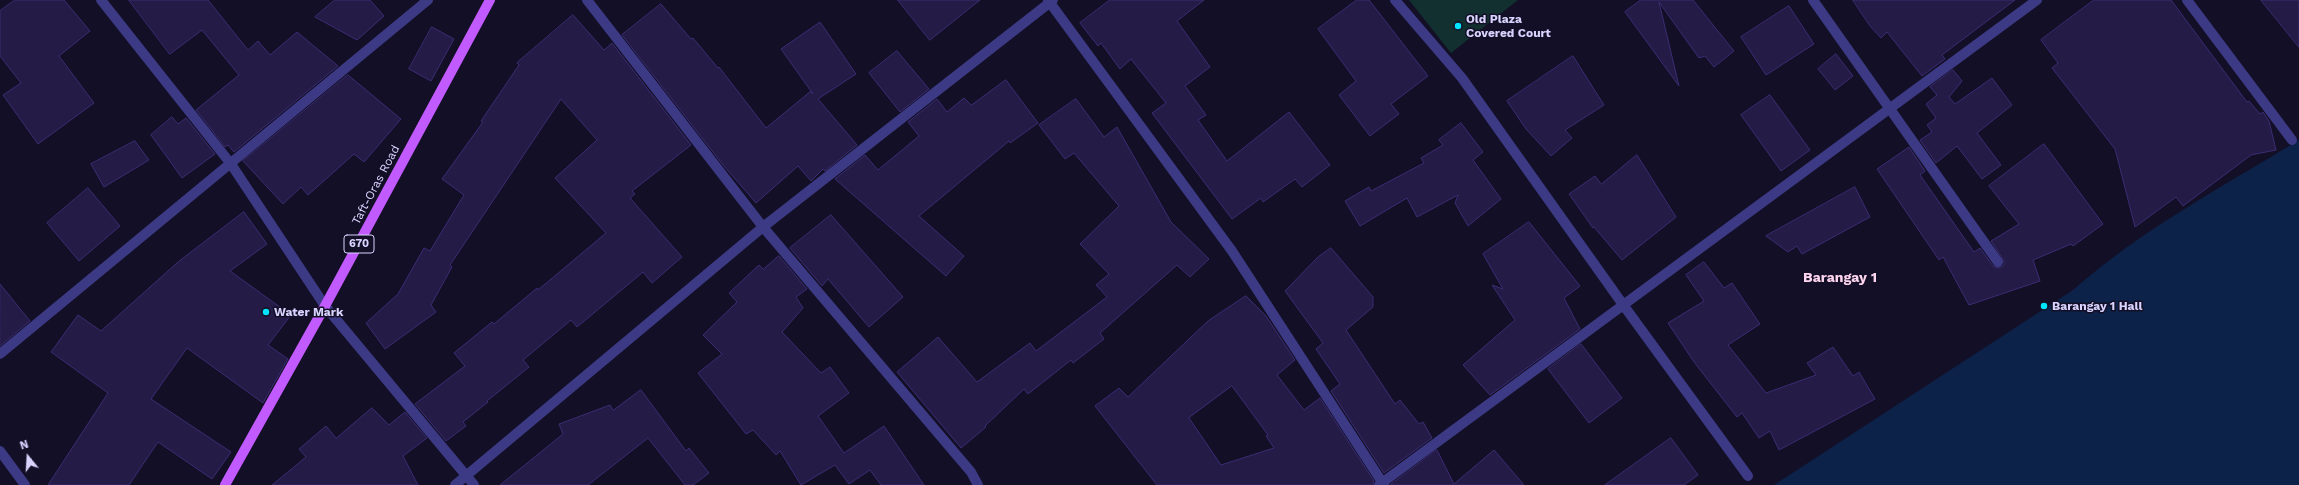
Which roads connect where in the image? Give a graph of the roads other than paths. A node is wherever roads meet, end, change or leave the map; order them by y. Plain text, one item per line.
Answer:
1 (101, 0) edge
2 (428, 0) edge
3 (490, 0) edge
4 (587, 0) edge
5 (1396, 0) edge
6 (1812, 0) edge
7 (2037, 0) edge
8 (2187, 0) edge
9 (1050, 1) edge
10 (1891, 109) junction
11 (2292, 140) dead end
12 (231, 164) junction
13 (763, 227) junction
14 (1998, 262) dead end
15 (325, 306) junction
16 (1624, 306) junction
17 (0, 354) edge
18 (0, 451) edge
19 (467, 475) junction
20 (1748, 476) dead end
21 (1381, 484) edge
22 (25, 485) edge
23 (225, 485) edge
24 (455, 485) edge
25 (474, 485) edge
26 (978, 485) edge

1 - 12 street
2 - 12 street
3 - 15 main road, Taft-Oras Road / 670
4 - 13 street
5 - 16 street
6 - 10 street
7 - 10 street
8 - 11 street
9 - 13 street
9 - 21 street
10 - 14 street
10 - 16 street
12 - 15 street
12 - 17 street
13 - 19 street
13 - 26 street
15 - 19 street
15 - 23 main road, Taft-Oras Road / 670
16 - 20 street
16 - 21 street
18 - 22 street
19 - 24 street
19 - 25 street

